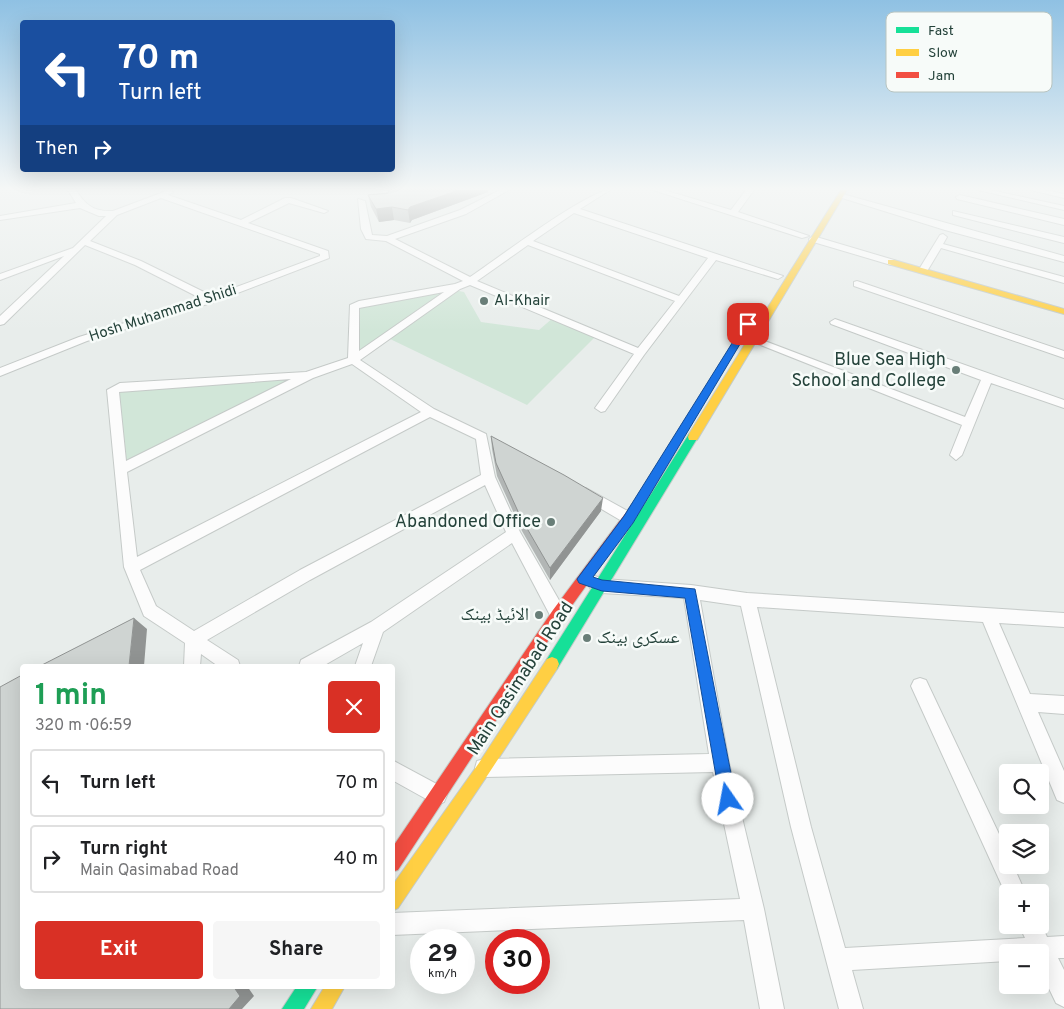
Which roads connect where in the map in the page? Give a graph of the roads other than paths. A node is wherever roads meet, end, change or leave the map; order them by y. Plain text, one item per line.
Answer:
1 (90, 237) edge
2 (280, 237) edge
3 (368, 237) edge
4 (393, 237) edge
5 (534, 237) edge
6 (654, 237) edge
7 (809, 237) junction
8 (943, 237) edge
9 (983, 237) edge
10 (388, 239) junction
11 (527, 242) junction
12 (82, 245) junction
13 (938, 245) junction
14 (714, 257) junction
15 (1064, 258) edge
16 (891, 262) joint
17 (922, 271) junction
18 (2, 274) edge
19 (778, 276) junction
20 (1064, 280) edge
21 (470, 281) junction
22 (857, 284) dead end
23 (457, 287) junction
24 (211, 300) junction
25 (681, 300) junction
26 (1064, 312) edge
27 (0, 322) edge
28 (835, 322) dead end
29 (753, 340) junction
30 (640, 353) junction
31 (1064, 355) edge
32 (353, 360) junction
33 (0, 372) edge
34 (309, 375) junction
35 (988, 378) junction
36 (1064, 404) edge
37 (601, 408) dead end
38 (430, 412) junction
39 (968, 423) junction
40 (482, 437) junction
41 (498, 445) edge
42 (956, 455) dead end
43 (120, 470) junction
44 (488, 477) junction
45 (570, 484) edge
46 (634, 522) junction
47 (514, 534) junction
48 (131, 567) junction
49 (584, 579) junction
50 (602, 586) junction
51 (691, 592) junction
52 (747, 600) junction
53 (558, 614) junction
54 (988, 615) junction
55 (1064, 620) edge
56 (377, 627) junction
57 (193, 640) junction
58 (192, 664) edge
59 (229, 664) edge
60 (311, 664) edge
61 (364, 664) edge
62 (920, 686) dead end
63 (1027, 702) junction
64 (1064, 705) edge
65 (720, 763) junction
66 (484, 768) junction
67 (395, 771) edge
68 (1064, 793) edge
69 (437, 795) junction
70 (395, 859) edge
71 (1011, 884) edge
72 (395, 898) edge
73 (753, 909) junction
74 (395, 924) edge
75 (1064, 948) edge
76 (1049, 949) edge
77 (999, 952) edge
78 (836, 960) junction
79 (1049, 965) edge
80 (307, 989) edge
81 (334, 989) edge
82 (1064, 996) edge
83 (292, 1009) edge
84 (321, 1009) edge
85 (772, 1009) edge
86 (851, 1009) edge

1 - 12 street
2 - 24 street, Hosh Muhammad Shidi
3 - 10 street
4 - 10 street
5 - 11 street
6 - 14 street
7 - 16 street
7 - 19 main road, Main Qasimabad Road
7 - 29 main road, Main Qasimabad Road
8 - 13 street
9 - 15 street
10 - 21 street
11 - 21 street
11 - 25 street
12 - 18 street
12 - 24 street
12 - 27 street
13 - 17 street
13 - 20 street
14 - 19 street
14 - 25 street
16 - 17 main road
17 - 26 main road
19 - 46 main road, Main Qasimabad Road
21 - 23 street
21 - 30 street
22 - 31 street
23 - 32 street
23 - 32 street
24 - 33 street, Hosh Muhammad Shidi
25 - 30 street
28 - 35 street
29 - 39 street
29 - 46 main road, Main Qasimabad Road
30 - 37 street
32 - 34 street
32 - 38 street
34 - 43 street
34 - 43 street
35 - 36 street
35 - 39 street
38 - 40 street
38 - 48 street
39 - 42 street
40 - 41 street
40 - 44 street
43 - 48 street
44 - 47 street
44 - 57 street
45 - 46 street
46 - 49 main road, Main Qasimabad Road
46 - 50 main road, Main Qasimabad Road
47 - 53 street
47 - 56 street
48 - 57 street
49 - 50 street
49 - 53 main road, Main Qasimabad Road
50 - 51 street
50 - 66 main road, Main Qasimabad Road
51 - 52 street
51 - 65 street
52 - 54 street
52 - 78 street
53 - 69 main road, Main Qasimabad Road
54 - 55 street
54 - 63 street
56 - 60 street
56 - 61 street
57 - 58 street
57 - 59 street
62 - 71 street
63 - 64 street
63 - 68 street
65 - 66 street
65 - 73 street
66 - 72 main road, Main Qasimabad Road
67 - 69 street
69 - 70 main road, Main Qasimabad Road
73 - 74 street
73 - 85 street
75 - 76 street
77 - 78 street
78 - 86 street
79 - 82 street
80 - 83 main road
81 - 84 main road

